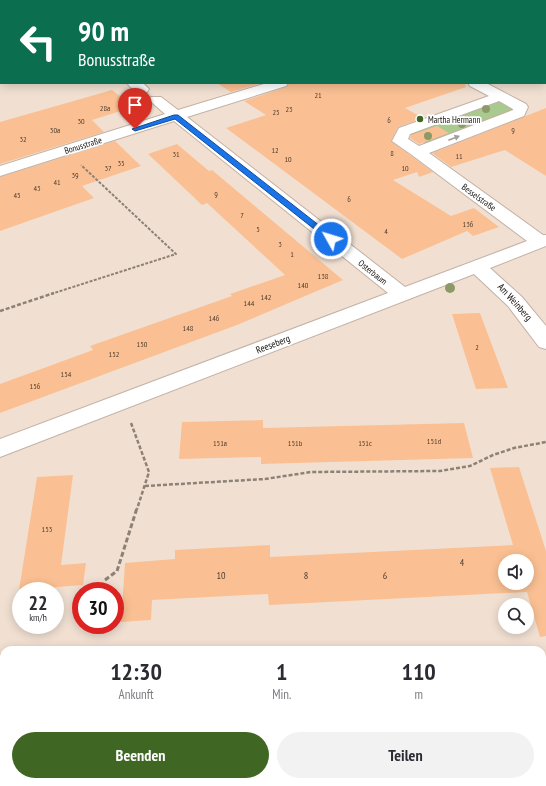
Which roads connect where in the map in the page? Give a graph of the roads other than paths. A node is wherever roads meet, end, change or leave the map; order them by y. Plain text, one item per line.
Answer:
1 (278, 84) edge
2 (477, 84) edge
3 (501, 96) junction
4 (156, 100) dead end
5 (176, 116) junction
6 (418, 152) junction
7 (0, 172) edge
8 (543, 241) edge
9 (477, 267) junction
10 (403, 295) junction
11 (546, 342) edge
12 (0, 448) edge

1 - 5 street, Bonusstraße
2 - 3 street
3 - 6 street, Besselstraße
6 -> 3 street
4 - 5 street, Osterbaum
5 - 7 street, Bonusstraße
5 - 10 street, Osterbaum
6 - 8 street, Besselstraße
8 - 9 street, Reeseberg
9 - 10 street, Reeseberg
9 - 11 street, Am Weinberg
10 - 12 street, Reeseberg

